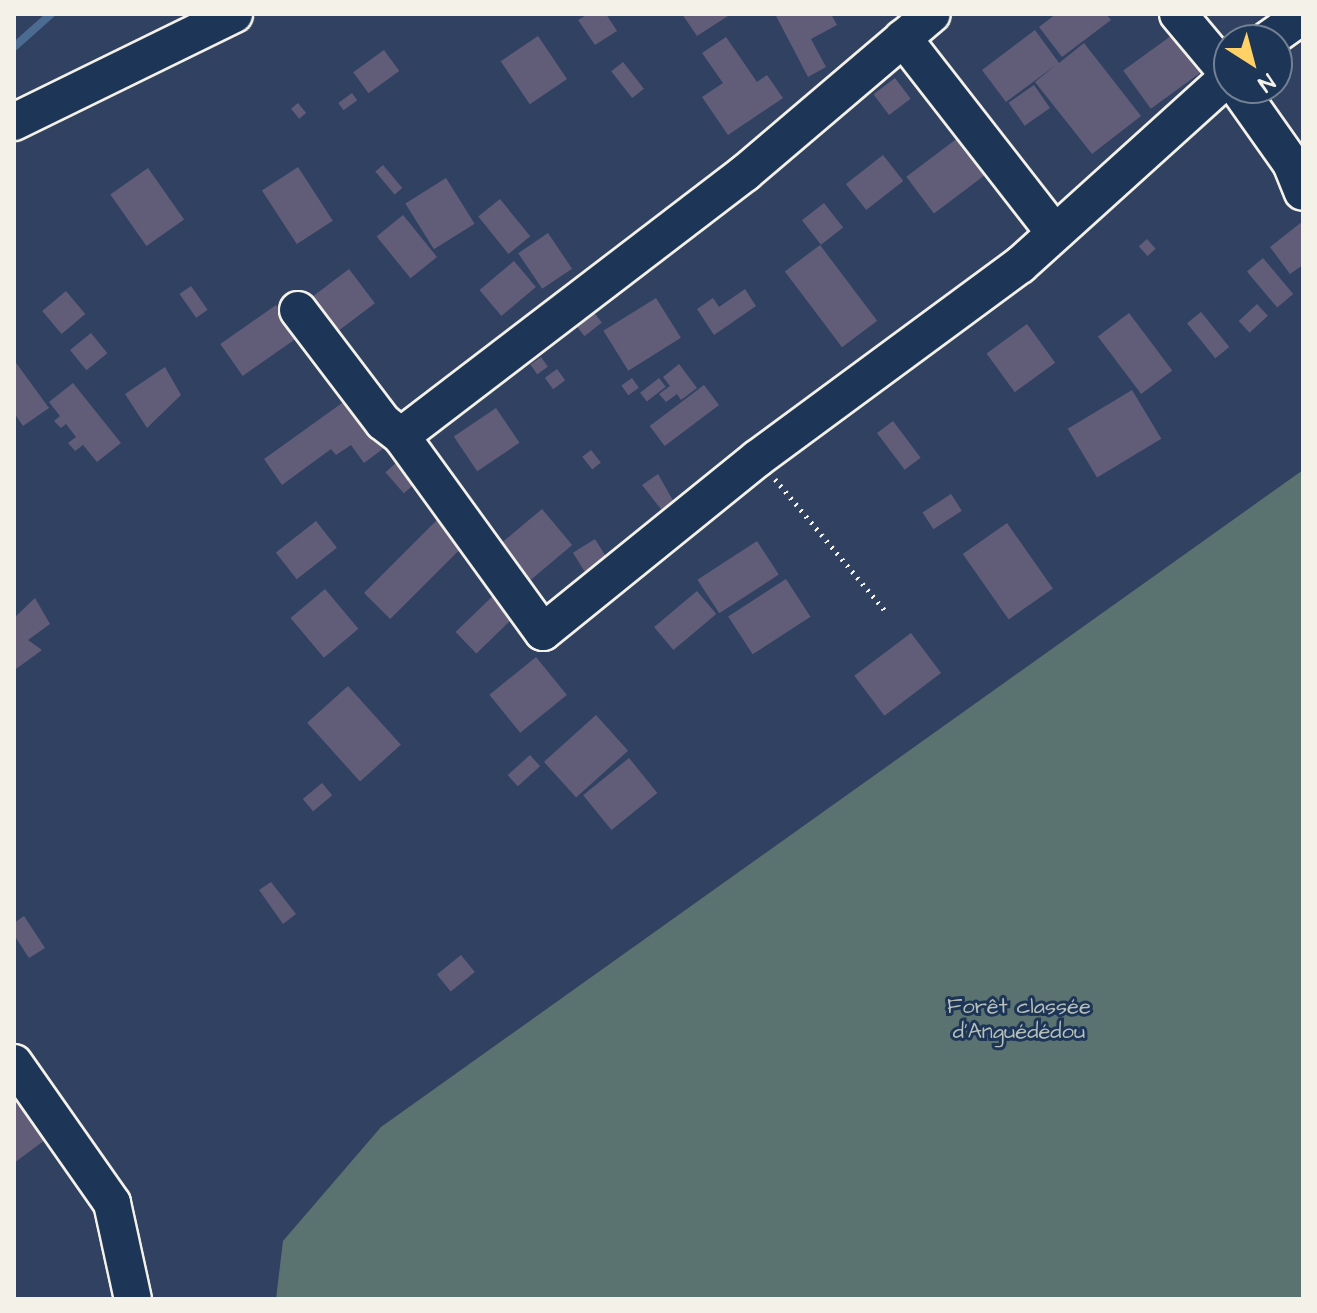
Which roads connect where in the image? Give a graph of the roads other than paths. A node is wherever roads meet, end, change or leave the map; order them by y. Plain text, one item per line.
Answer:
1 (234, 14) edge
2 (932, 14) edge
3 (1178, 14) edge
4 (903, 38) junction
5 (1213, 57) edge
6 (1213, 90) edge
7 (1249, 104) edge
8 (14, 122) edge
9 (1303, 192) edge
10 (1055, 233) junction
11 (298, 310) dead end
12 (401, 436) junction
13 (14, 1063) edge
14 (133, 1299) edge

1 - 8 street
2 - 4 street
3 - 5 street
4 - 10 street
4 - 12 street
6 - 10 street
7 - 9 street
10 - 12 street
11 - 12 street
13 - 14 street

